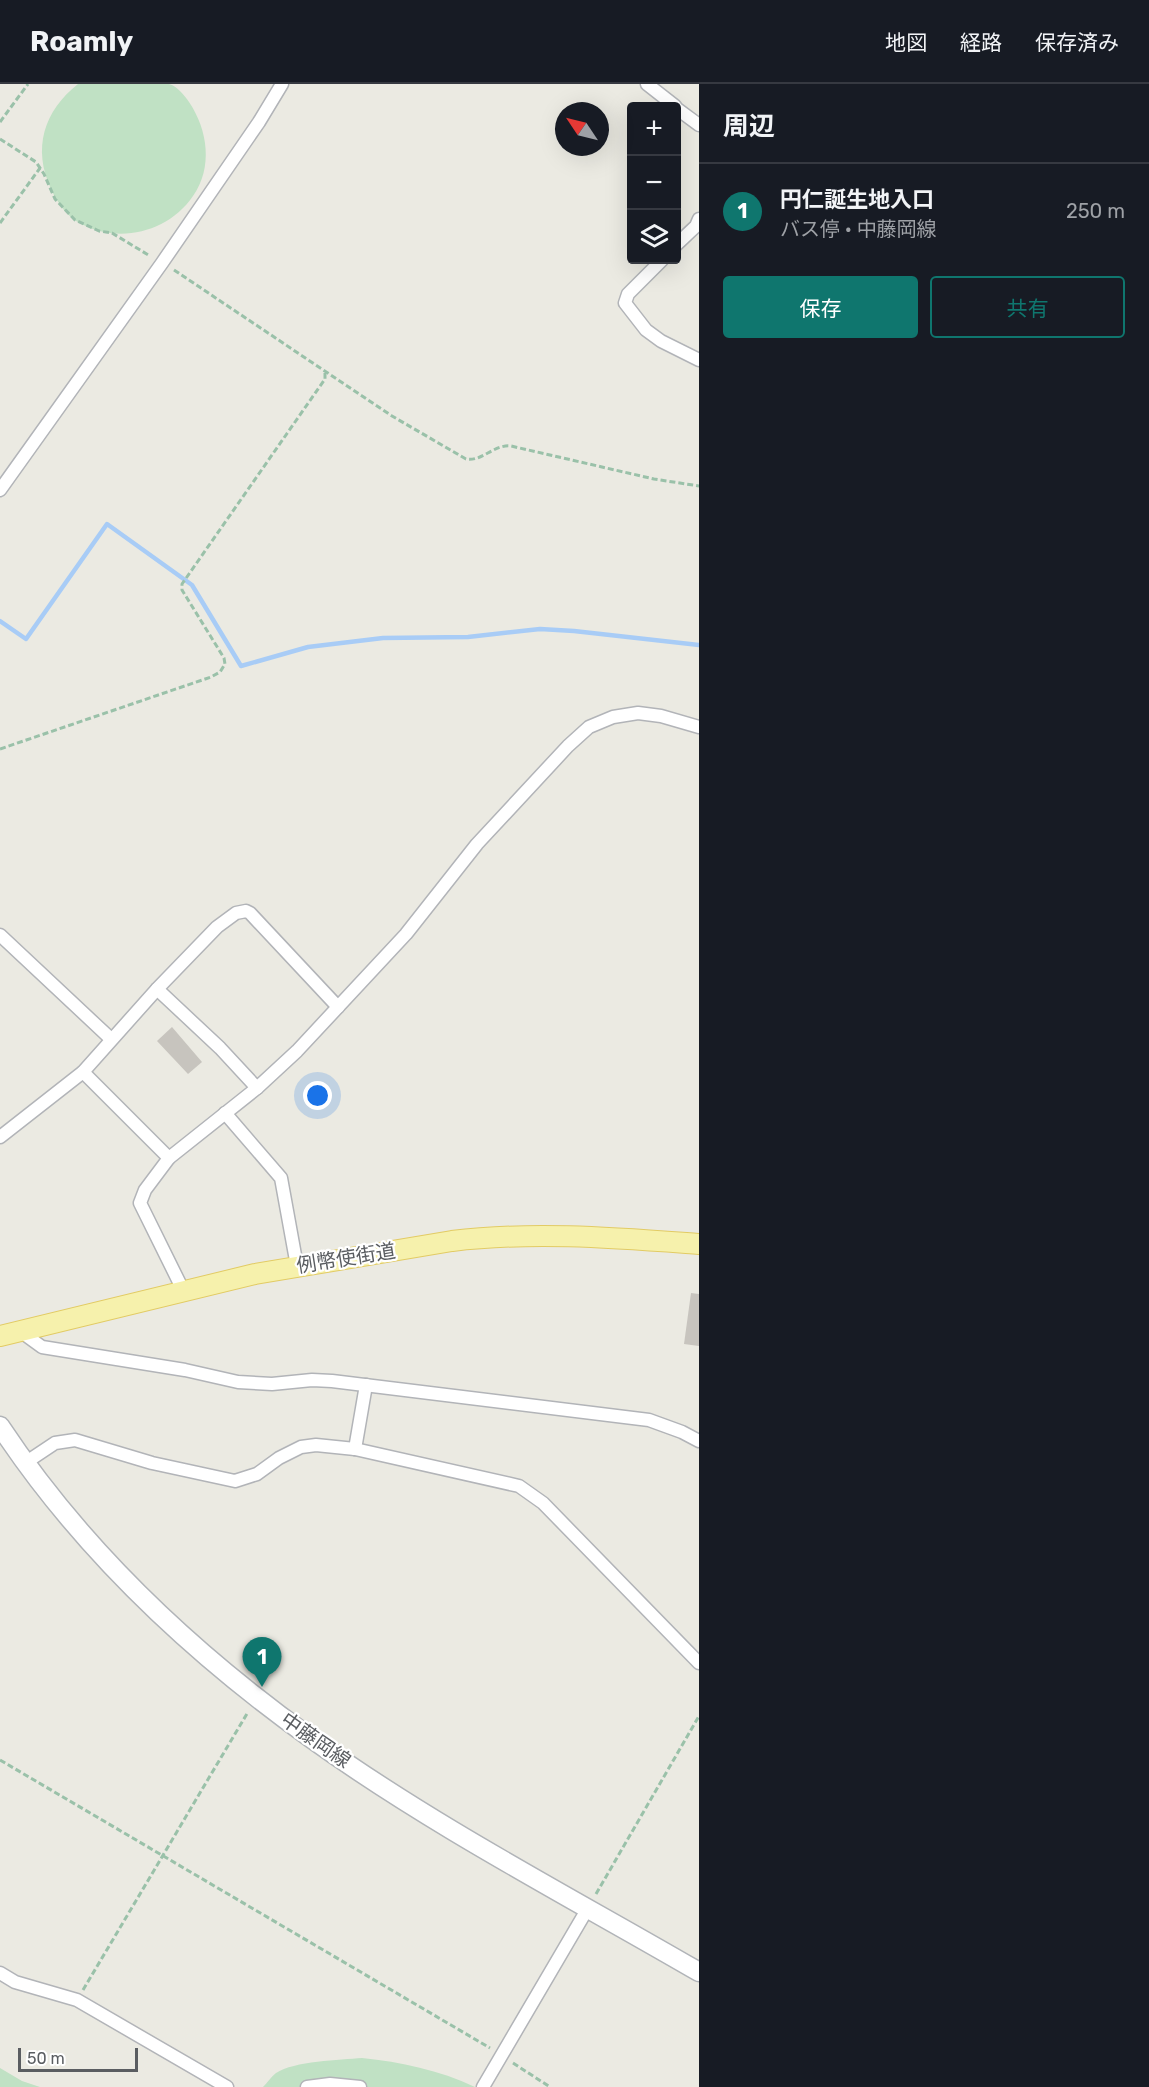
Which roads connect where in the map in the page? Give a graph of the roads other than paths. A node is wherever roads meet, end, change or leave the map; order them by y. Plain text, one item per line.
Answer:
1 (282, 84) edge
2 (647, 84) edge
3 (670, 102) edge
4 (681, 111) edge
5 (699, 125) edge
6 (698, 225) edge
7 (681, 240) edge
8 (658, 264) edge
9 (699, 360) edge
10 (0, 490) edge
11 (699, 727) edge
12 (0, 935) edge
13 (157, 989) junction
14 (338, 1007) junction
15 (111, 1039) junction
16 (83, 1072) junction
17 (257, 1088) junction
18 (225, 1113) junction
19 (0, 1137) edge
20 (169, 1158) junction
21 (699, 1244) edge
22 (297, 1266) junction
23 (183, 1290) junction
24 (20, 1331) junction
25 (0, 1336) edge
26 (366, 1385) junction
27 (0, 1426) edge
28 (699, 1441) edge
29 (355, 1449) junction
30 (25, 1463) junction
31 (699, 1663) edge
32 (588, 1908) junction
33 (699, 1972) edge
34 (0, 1973) edge
35 (227, 2087) edge
36 (307, 2087) edge
37 (360, 2087) edge
38 (483, 2087) edge

1 - 10 street
2 - 3 street
4 - 5 street
6 - 7 street
8 - 9 street
11 - 14 street
12 - 15 street
13 - 14 street
13 - 15 street
13 - 17 street
14 - 17 street
15 - 16 street
16 - 19 street
16 - 20 street
17 - 18 street
18 - 20 street
18 - 22 street
20 - 23 street
21 - 22 main road, 例幣使街道
22 - 23 main road, 例幣使街道
23 - 24 main road, 例幣使街道
24 - 25 main road, 例幣使街道
24 - 26 street
26 - 28 street
26 - 29 street
27 - 30 main road, 中藤岡線
29 - 30 street
29 - 31 street
30 - 32 main road, 中藤岡線
32 - 33 main road, 中藤岡線
32 - 38 street
34 - 35 street
36 - 37 street

